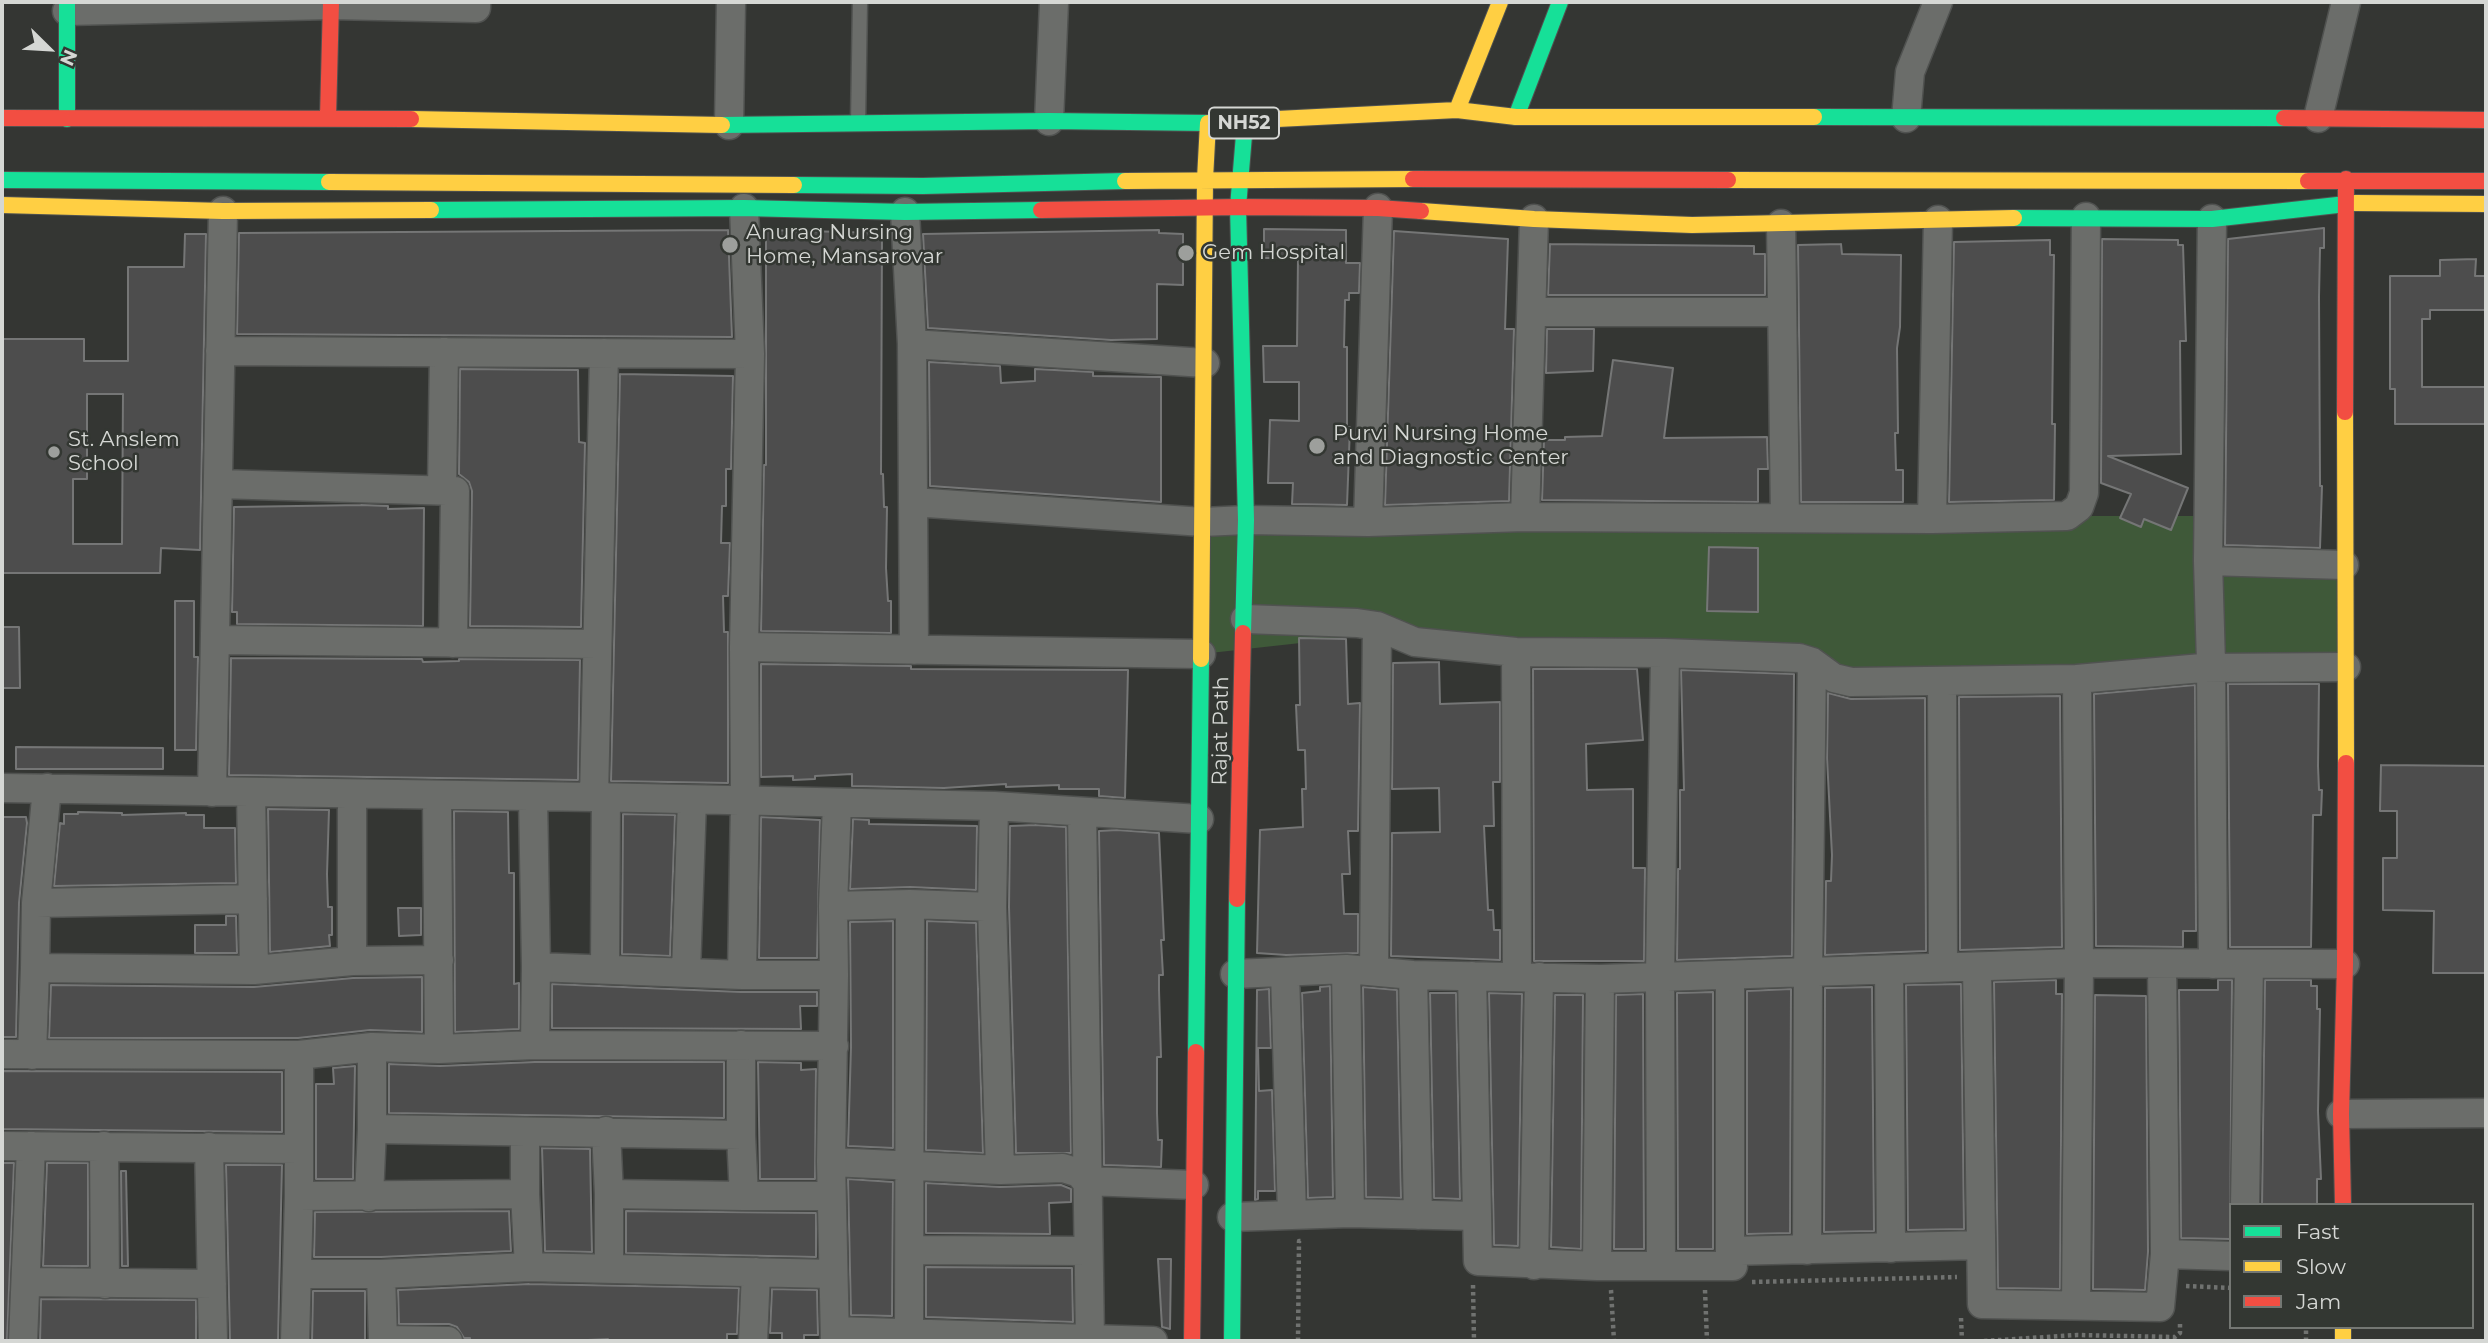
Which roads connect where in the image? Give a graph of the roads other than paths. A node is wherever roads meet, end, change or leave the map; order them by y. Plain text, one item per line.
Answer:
1 (476, 2) edge
2 (732, 2) edge
3 (860, 2) edge
4 (1054, 2) edge
5 (1500, 2) edge
6 (1560, 2) edge
7 (1938, 2) edge
8 (2346, 2) edge
9 (331, 3) edge
10 (66, 6) edge
11 (1457, 110) junction
12 (328, 117) junction
13 (1516, 117) junction
14 (2, 118) edge
15 (1906, 118) junction
16 (2318, 118) junction
17 (67, 119) junction
18 (2486, 120) edge
19 (1049, 121) junction
20 (1208, 123) junction
21 (1245, 123) junction
22 (858, 124) junction
23 (729, 125) junction
24 (1205, 179) junction
25 (1240, 179) junction
26 (2346, 179) junction
27 (2, 180) edge
28 (2486, 181) edge
29 (2346, 203) junction
30 (2486, 204) edge
31 (2, 205) edge
32 (1206, 207) junction
33 (1238, 207) junction
34 (744, 208) junction
35 (1378, 208) junction
36 (223, 211) junction
37 (905, 212) junction
38 (2086, 217) junction
39 (1534, 219) junction
40 (2212, 219) junction
41 (1938, 220) junction
42 (1781, 224) junction
43 (1532, 312) junction
44 (1782, 312) junction
45 (912, 344) junction
46 (220, 351) junction
47 (444, 352) junction
48 (604, 353) junction
49 (750, 354) junction
50 (1205, 363) junction
51 (219, 484) junction
52 (442, 490) junction
53 (913, 502) junction
54 (1525, 517) junction
55 (1785, 517) junction
56 (1932, 519) junction
57 (1246, 520) junction
58 (1203, 522) junction
59 (1368, 522) junction
60 (2208, 561) junction
61 (2344, 565) junction
62 (1245, 619) junction
63 (1377, 626) junction
64 (215, 640) junction
65 (453, 643) junction
66 (597, 644) junction
67 (744, 647) junction
68 (914, 650) junction
69 (1516, 652) junction
70 (1665, 653) junction
71 (1201, 654) junction
72 (1812, 662) junction
73 (2346, 667) junction
74 (2211, 668) junction
75 (2077, 679) junction
76 (1942, 681) junction
77 (2, 788) edge
78 (47, 788) junction
79 (212, 792) junction
80 (251, 793) junction
81 (352, 794) junction
82 (436, 796) junction
83 (533, 797) junction
84 (600, 797) junction
85 (692, 800) junction
86 (745, 801) junction
87 (836, 803) junction
88 (993, 806) junction
89 (1082, 812) junction
90 (1199, 819) junction
91 (253, 899) junction
92 (36, 903) junction
93 (910, 904) junction
94 (833, 906) junction
95 (992, 907) junction
96 (439, 960) junction
97 (352, 961) junction
98 (2079, 963) junction
99 (2162, 964) junction
100 (2213, 964) junction
101 (2249, 964) junction
102 (2344, 964) junction
103 (536, 967) junction
104 (1943, 967) junction
105 (1977, 967) junction
106 (35, 968) junction
107 (605, 969) junction
108 (1346, 969) junction
109 (254, 970) junction
110 (1889, 970) junction
111 (1374, 971) junction
112 (686, 972) junction
113 (1285, 972) junction
114 (1235, 974) junction
115 (1808, 974) junction
116 (742, 975) junction
117 (834, 975) junction
118 (1413, 975) junction
119 (1730, 975) junction
120 (1472, 976) junction
121 (1660, 976) junction
122 (1528, 977) junction
123 (1600, 979) junction
124 (535, 1045) junction
125 (741, 1045) junction
126 (834, 1046) junction
127 (372, 1047) junction
128 (439, 1049) junction
129 (2, 1054) edge
130 (32, 1055) junction
131 (299, 1055) junction
132 (2486, 1113) edge
133 (2341, 1114) junction
134 (372, 1129) junction
135 (606, 1131) junction
136 (525, 1132) junction
137 (741, 1135) junction
138 (2, 1146) edge
139 (31, 1146) junction
140 (104, 1146) junction
141 (209, 1147) junction
142 (298, 1149) junction
143 (831, 1162) junction
144 (910, 1164) junction
145 (1000, 1170) junction
146 (1086, 1181) junction
147 (1194, 1185) junction
148 (525, 1194) junction
149 (609, 1195) junction
150 (299, 1196) junction
151 (744, 1196) junction
152 (831, 1196) junction
153 (369, 1197) junction
154 (2245, 1203) edge
155 (2343, 1203) edge
156 (1350, 1213) junction
157 (1292, 1215) junction
158 (1418, 1215) junction
159 (1476, 1216) junction
160 (1232, 1217) junction
161 (1981, 1244) junction
162 (1891, 1248) junction
163 (909, 1250) junction
164 (1807, 1250) junction
165 (1088, 1251) junction
166 (1730, 1251) junction
167 (2165, 1254) junction
168 (2229, 1256) edge
169 (1534, 1265) junction
170 (1661, 1265) junction
171 (528, 1267) junction
172 (609, 1268) junction
173 (756, 1272) junction
174 (298, 1274) junction
175 (381, 1274) junction
176 (832, 1274) junction
177 (1603, 1275) junction
178 (27, 1282) junction
179 (105, 1284) junction
180 (212, 1284) junction
181 (2076, 1305) junction
182 (909, 1335) junction
183 (835, 1336) edge
184 (956, 1338) edge
185 (1090, 1339) junction
186 (383, 1340) edge
187 (1045, 1340) edge
188 (23, 1341) edge
189 (213, 1341) edge
190 (295, 1341) edge
191 (448, 1341) edge
192 (753, 1341) edge
193 (1153, 1341) edge
194 (1192, 1341) edge
195 (1232, 1341) edge

1 - 9 street
2 - 23 street
3 - 22 lane
4 - 19 street
5 - 11 main road
6 - 13 main road
7 - 15 street
8 - 16 street
9 - 10 street
9 - 12 main road
10 - 17 main road
11 - 13 main road, NH52
11 - 21 main road, NH52
12 - 17 main road, NH52
12 - 23 main road, NH52
13 - 15 main road, NH52
14 - 17 main road, NH52
15 - 16 main road, NH52
16 - 18 main road, NH52
19 - 20 main road, NH52
19 - 22 main road, NH52
20 - 21 main road, NH52
20 - 24 main road, Rajat Path
21 - 25 main road, Rajat Path
22 - 23 main road, NH52
24 - 25 main road
24 - 27 main road
24 - 32 main road, Rajat Path
25 - 26 main road
25 - 33 main road, Rajat Path
26 - 28 main road
26 - 29 main road
29 - 30 main road
29 - 40 main road
29 - 61 main road
31 - 36 main road
32 - 33 main road
32 - 37 main road
32 - 50 main road, Rajat Path
33 - 35 main road
33 - 57 main road, Rajat Path
34 - 36 main road
34 - 37 main road
34 - 49 street
35 - 39 main road
35 - 59 street
36 - 46 street
37 - 45 street
38 - 40 main road
38 - 41 main road
38 - 56 street
39 - 42 main road
39 - 43 street
40 - 60 street
41 - 42 main road
41 - 56 street
42 - 44 street
43 - 44 street
43 - 54 street
44 - 55 street
45 - 50 street
45 - 53 street
46 - 47 street
46 - 51 street
47 - 48 street
47 - 52 street
48 - 49 street
48 - 66 street
49 - 67 street
50 - 58 main road, Rajat Path
51 - 52 street
51 - 64 street
52 - 65 street
53 - 58 street
53 - 68 street
54 - 55 street
54 - 59 street
55 - 56 street
57 - 58 street
57 - 59 street
57 - 62 main road, Rajat Path
58 - 71 main road, Rajat Path
60 - 61 street
60 - 74 street
61 - 73 main road
62 - 63 street
62 - 114 main road, Rajat Path
63 - 69 street
63 - 111 street
64 - 65 street
64 - 79 street
65 - 66 street
66 - 84 street
67 - 68 street
67 - 86 street
68 - 71 street
69 - 70 street
69 - 122 street
70 - 72 street
70 - 121 street
71 - 90 main road, Rajat Path
72 - 76 street
72 - 115 street
73 - 74 street
73 - 102 main road
74 - 75 street
74 - 100 street
75 - 76 street
75 - 98 street
76 - 104 street
77 - 78 street
78 - 79 street
78 - 92 street
79 - 80 street
80 - 81 street
80 - 91 street
81 - 82 street
81 - 97 street
82 - 83 street
82 - 96 street
83 - 84 street
83 - 103 street
84 - 85 street
84 - 107 street
85 - 86 street
85 - 112 street
86 - 87 street
86 - 116 street
87 - 88 street
87 - 94 street
88 - 89 street
88 - 95 street
89 - 90 street
89 - 146 street
90 - 147 main road, Rajat Path
91 - 92 street
91 - 109 street
92 - 106 street
93 - 94 street
93 - 95 street
93 - 144 street
94 - 117 street
95 - 145 street
96 - 97 street
96 - 128 street
97 - 109 street
98 - 99 street
98 - 105 street
98 - 181 street
99 - 100 street
99 - 167 street
100 - 101 street
101 - 102 street
101 - 154 street
102 - 133 main road
103 - 107 street
103 - 124 street
104 - 105 street
104 - 110 street
105 - 161 street
106 - 109 street
106 - 130 street
107 - 112 street
108 - 111 street
108 - 113 street
108 - 156 street
110 - 115 street
110 - 162 street
111 - 118 street
112 - 116 street
113 - 114 street
113 - 157 street
114 - 160 main road, Rajat Path
115 - 119 street
115 - 164 street
116 - 117 street
117 - 126 street
118 - 120 street
118 - 158 street
119 - 121 street
119 - 166 street
120 - 122 street
120 - 159 street
121 - 123 street
121 - 170 street
122 - 123 street
122 - 169 street
123 - 177 street
124 - 125 street
124 - 128 street
125 - 126 street
125 - 137 street
126 - 143 street
127 - 128 street
127 - 131 street
127 - 134 street
129 - 130 street
130 - 131 street
131 - 142 street
132 - 133 street
133 - 155 main road
134 - 136 street
134 - 153 street
135 - 136 street
135 - 137 street
135 - 149 street
136 - 148 street
137 - 151 street
138 - 139 street
139 - 140 street
139 - 178 street
140 - 141 street
140 - 179 street
141 - 142 street
141 - 180 street
142 - 150 street
143 - 144 street
143 - 152 street
144 - 145 street
144 - 163 street
145 - 146 street
146 - 147 street
146 - 165 street
147 - 194 main road, Rajat Path
148 - 153 street
148 - 171 street
149 - 151 street
149 - 172 street
150 - 153 street
150 - 174 street
151 - 152 street
152 - 176 street
156 - 157 street
156 - 158 street
157 - 160 street
158 - 159 street
159 - 169 street
160 - 195 main road, Rajat Path
161 - 162 street
161 - 181 street
162 - 164 street
163 - 165 street
163 - 182 street
164 - 166 street
165 - 185 street
166 - 170 street
167 - 168 street
167 - 181 street
169 - 177 street
170 - 177 street
171 - 172 street
171 - 175 street
172 - 173 street
173 - 176 street
173 - 192 street
174 - 175 street
174 - 190 street
175 - 186 street
176 - 183 street
178 - 179 street
178 - 188 street
179 - 180 street
180 - 189 street
182 - 183 street
182 - 184 street
184 - 187 street
185 - 187 street
185 - 193 street
186 - 191 street

